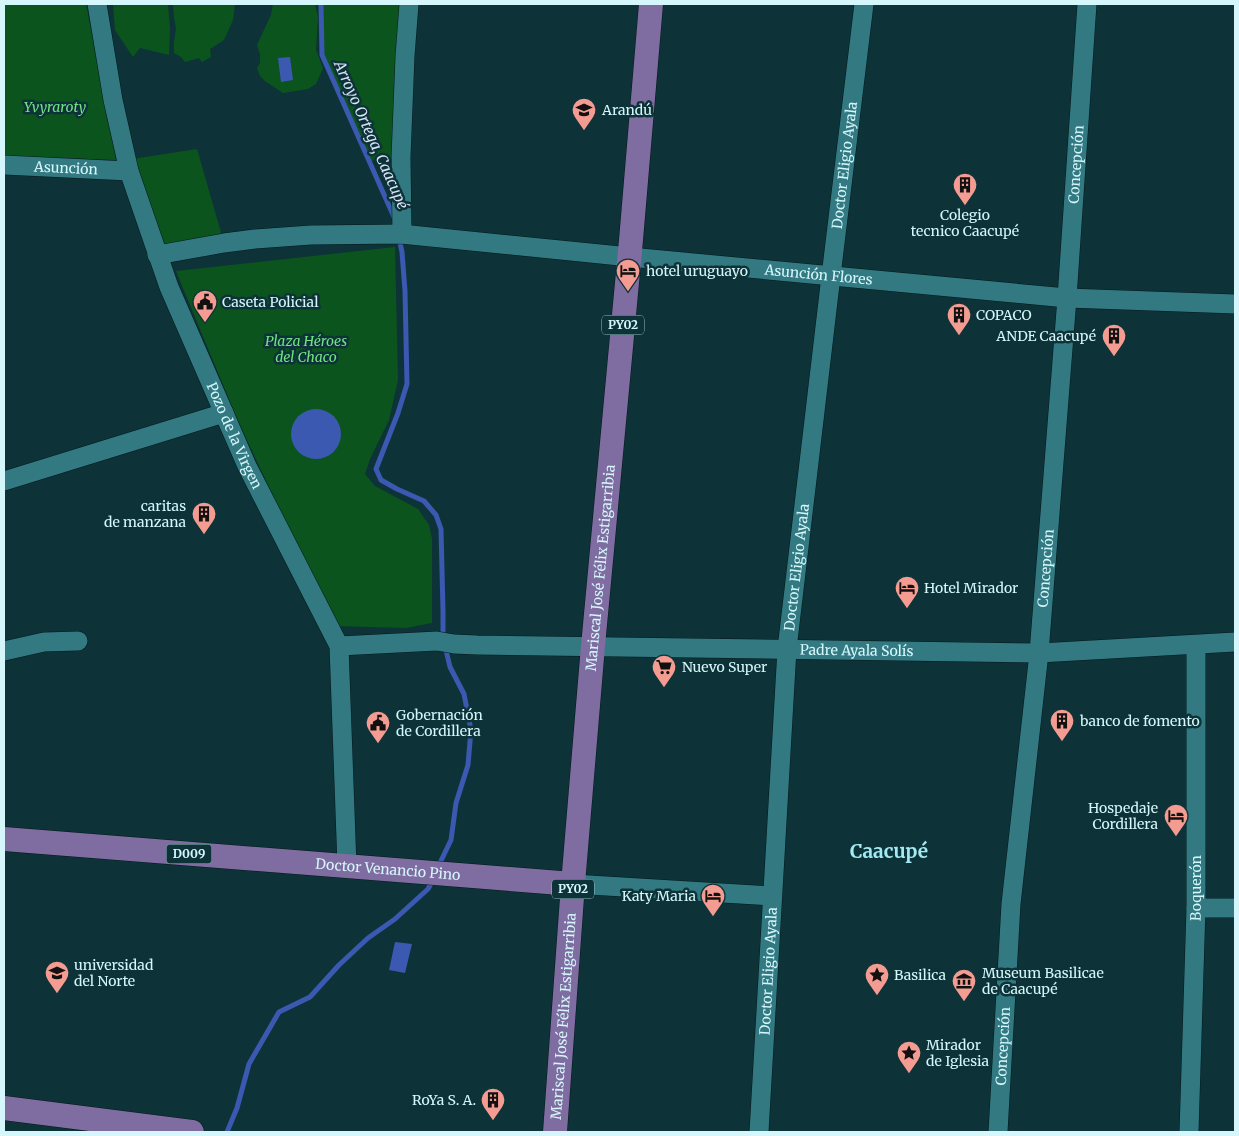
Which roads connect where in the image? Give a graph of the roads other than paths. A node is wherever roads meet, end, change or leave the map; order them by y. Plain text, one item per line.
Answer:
1 (98, 4) edge
2 (409, 4) edge
3 (651, 4) edge
4 (864, 4) edge
5 (1087, 4) edge
6 (4, 166) edge
7 (129, 171) junction
8 (396, 234) junction
9 (158, 255) junction
10 (630, 257) junction
11 (831, 276) junction
12 (1067, 298) junction
13 (1235, 304) edge
14 (224, 413) junction
15 (4, 481) edge
16 (78, 641) dead end
17 (1235, 642) edge
18 (1196, 645) junction
19 (339, 646) junction
20 (593, 646) junction
21 (787, 649) junction
22 (4, 651) edge
23 (1039, 652) junction
24 (4, 839) edge
25 (347, 866) junction
26 (573, 884) junction
27 (772, 896) junction
28 (1196, 908) junction
29 (1235, 908) edge
30 (4, 1108) edge
31 (192, 1132) edge
32 (555, 1132) edge
33 (758, 1132) edge
34 (998, 1132) edge
35 (1189, 1132) edge

1 - 7 street, Pozo de la Virgen
2 - 8 street
3 - 10 main road, Mariscal José Félix Estigarribia / PY02
4 - 11 street, Doctor Eligio Ayala
5 - 12 street, Concepción
6 - 7 street, Asunción
7 - 9 street, Pozo de la Virgen
8 - 9 street, Asunción Flores
8 - 10 street, Asunción Flores
9 - 14 street, Pozo de la Virgen
10 - 11 street, Asunción Flores
10 - 20 main road, Mariscal José Félix Estigarribia / PY02
11 - 12 street, Asunción Flores
11 - 21 street, Doctor Eligio Ayala
12 - 13 street, Asunción Flores
12 - 23 street, Concepción
14 - 15 street
14 - 19 street, Pozo de la Virgen
16 - 22 street
17 - 18 street, Padre Ayala Solís
18 - 23 street, Padre Ayala Solís
18 - 28 street, Boquerón
19 - 20 street, Padre Ayala Solís
19 - 25 street, Pozo de la Virgen
20 - 21 street, Padre Ayala Solís
20 - 26 main road, Mariscal José Félix Estigarribia / PY02
21 - 23 street, Padre Ayala Solís
21 - 27 street, Doctor Eligio Ayala
23 - 34 street, Concepción
24 - 25 main road, Doctor Venancio Pino / D009
25 - 26 main road, Doctor Venancio Pino / D009
26 - 27 street, Doctor Venancio Pino
26 - 32 main road, Mariscal José Félix Estigarribia / PY02
27 - 33 street, Doctor Eligio Ayala
28 - 29 street
28 - 35 street, Boquerón
30 - 31 main road

